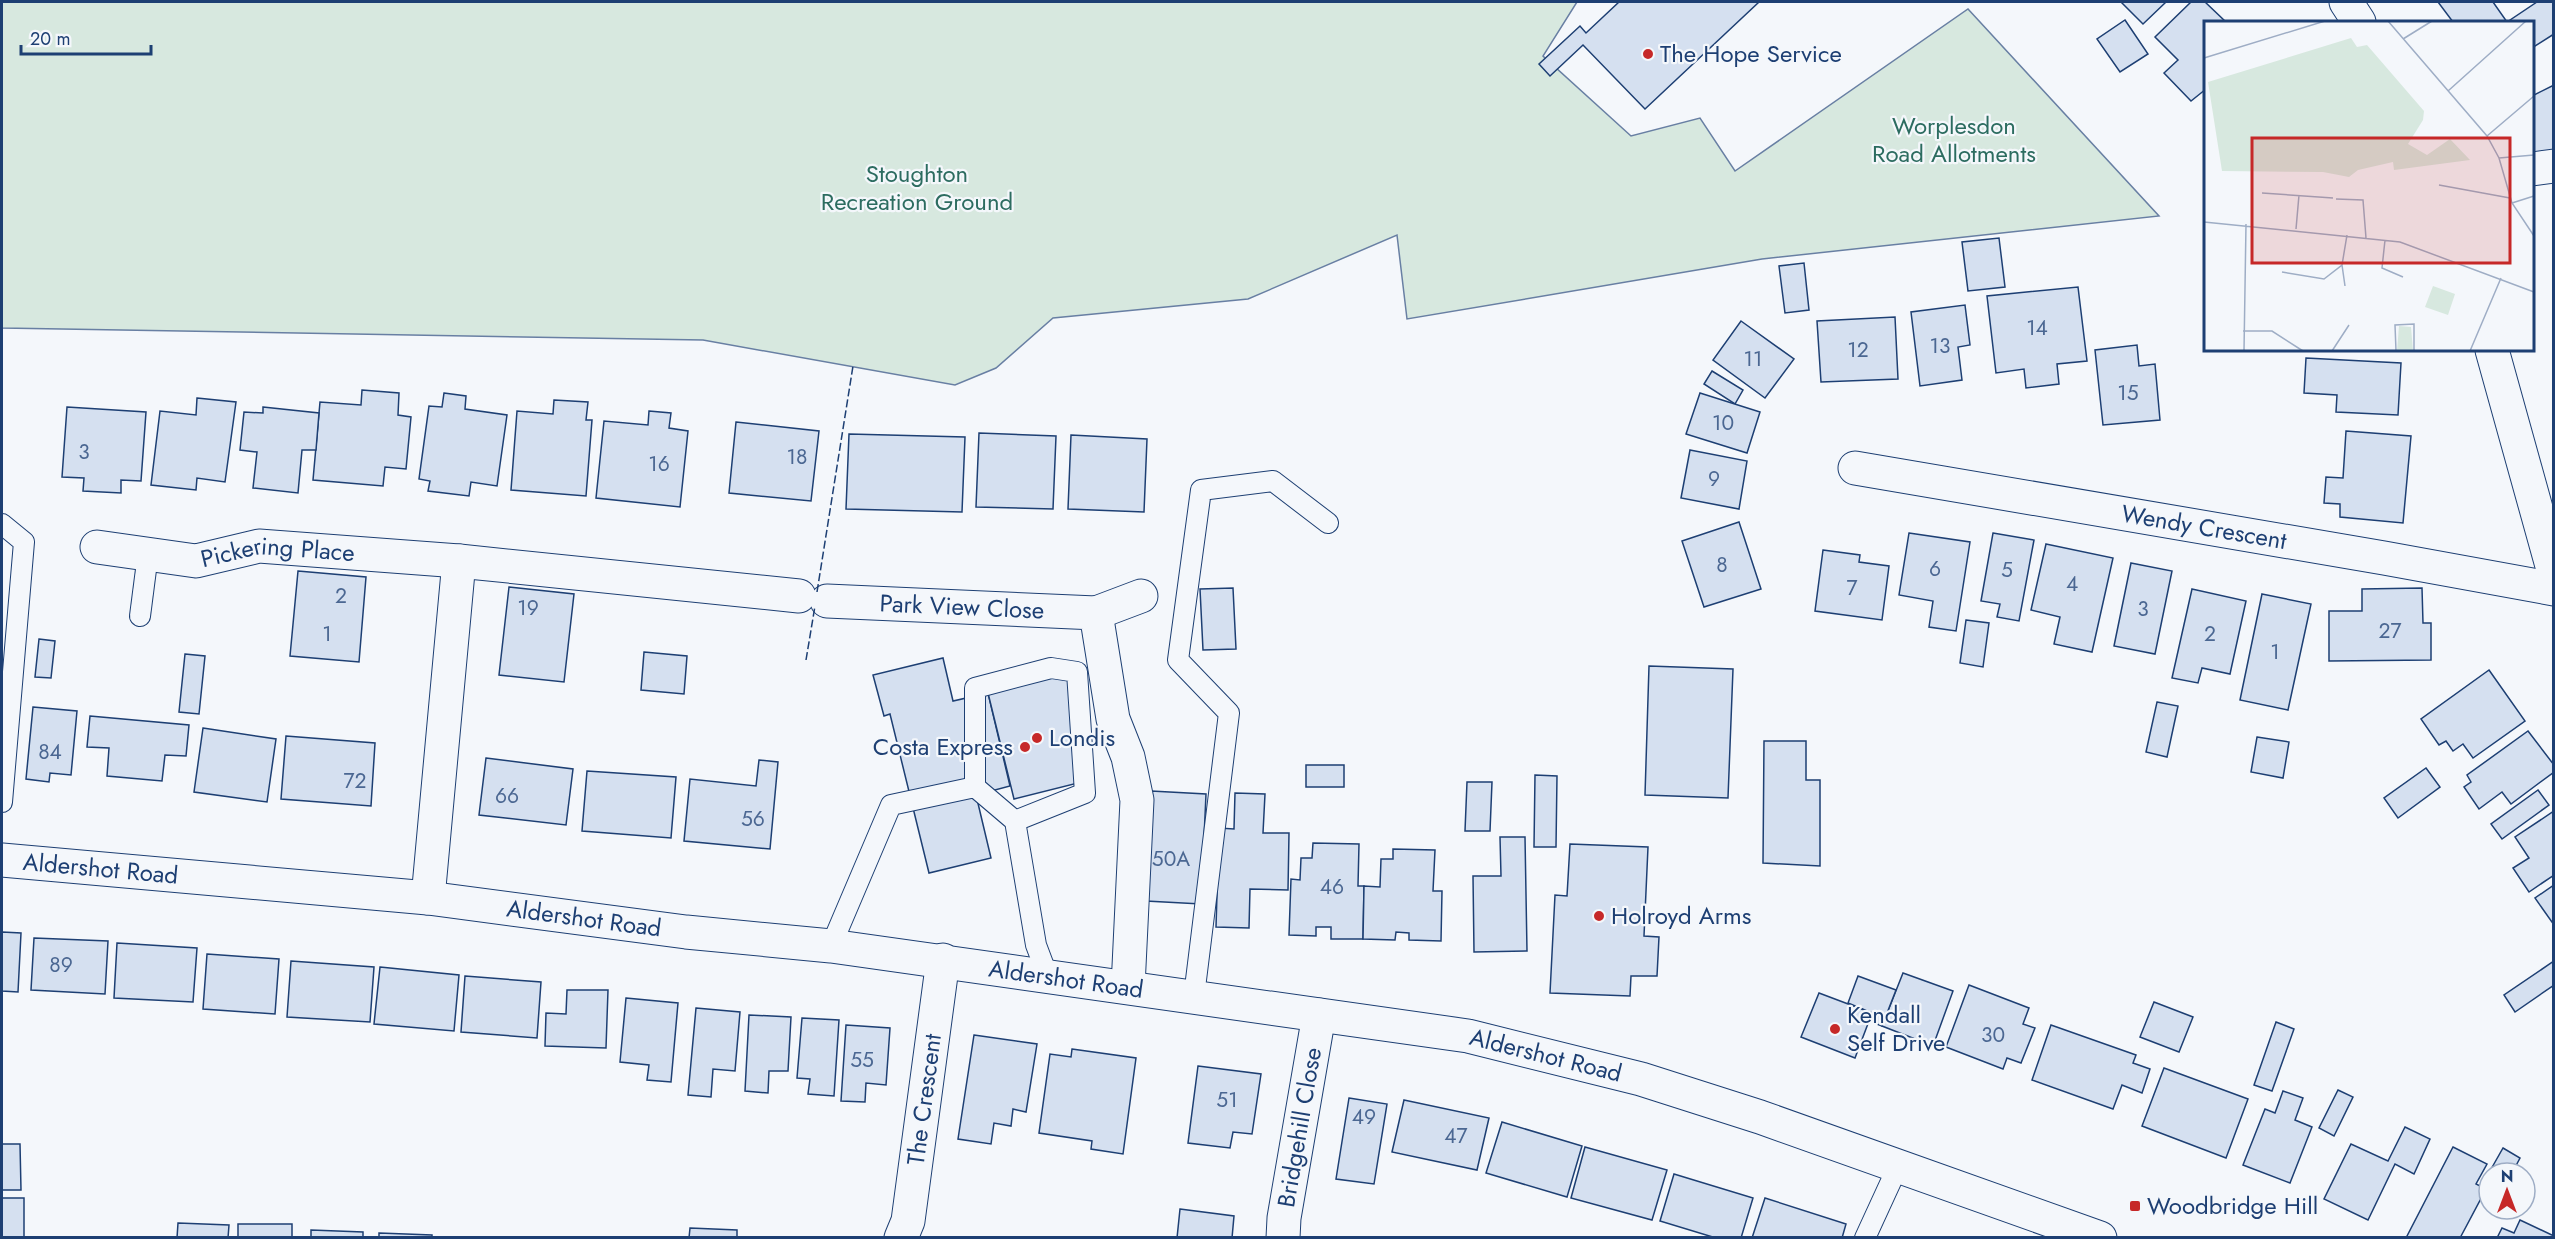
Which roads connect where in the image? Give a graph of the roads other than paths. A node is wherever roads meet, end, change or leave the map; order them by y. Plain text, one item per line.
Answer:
1 (2346, 2) edge
2 (2358, 21) edge
3 (2553, 166) edge
4 (2534, 169) edge
5 (2492, 351) edge
6 (1855, 468) dead end
7 (1328, 523) dead end
8 (2, 524) edge
9 (97, 547) dead end
10 (148, 554) junction
11 (459, 561) junction
12 (2553, 573) edge
13 (2553, 589) edge
14 (1140, 596) dead end
15 (813, 599) joint
16 (1096, 613) junction
17 (140, 616) dead end
18 (975, 788) junction
19 (2, 802) edge
20 (1016, 821) junction
21 (2, 860) edge
22 (428, 898) junction
23 (831, 946) junction
24 (943, 960) junction
25 (1048, 977) junction
26 (1128, 987) junction
27 (1194, 996) junction
28 (1319, 1015) junction
29 (1899, 1164) junction
30 (901, 1238) edge
31 (1284, 1238) edge
32 (1865, 1238) edge
33 (2100, 1238) edge

1 - 2 street
3 - 4 street
5 - 12 street
6 - 13 street, Wendy Crescent
7 - 27 lane
8 - 19 lane
9 - 10 street, Pickering Place
10 - 11 street, Pickering Place
10 - 17 lane
11 - 15 street, Pickering Place
11 - 22 street
14 - 16 street, Park View Close
15 - 16 street, Park View Close
16 - 26 street
18 - 20 lane
18 - 20 lane
18 - 23 lane
20 - 25 lane
21 - 22 street, Aldershot Road
22 - 23 street, Aldershot Road
23 - 24 street, Aldershot Road
24 - 25 street, Aldershot Road
24 - 30 street, The Crescent
25 - 26 street, Aldershot Road
26 - 27 street, Aldershot Road
27 - 28 street, Aldershot Road
28 - 29 street, Aldershot Road
28 - 31 street, Bridgehill Close
29 - 32 lane
29 - 33 street, Aldershot Road

